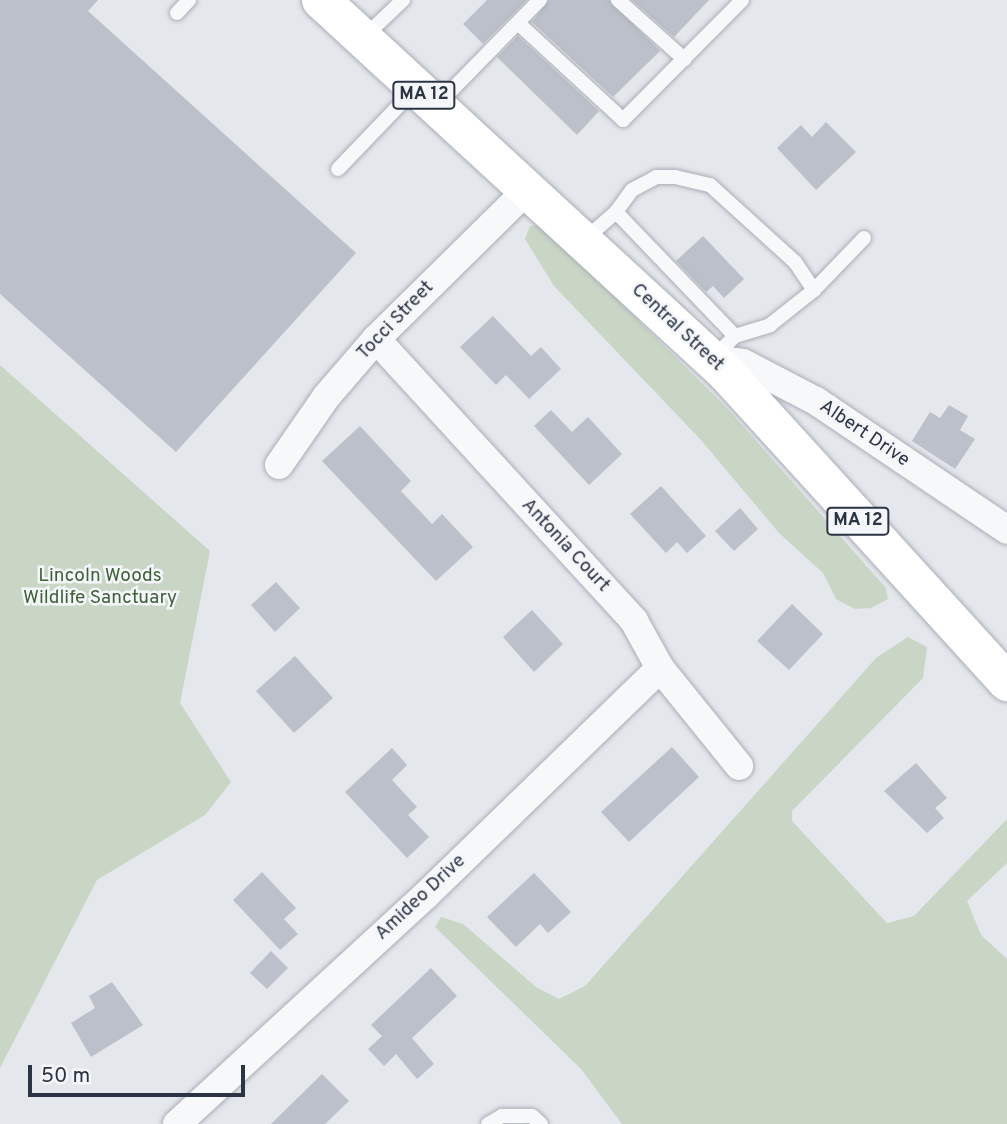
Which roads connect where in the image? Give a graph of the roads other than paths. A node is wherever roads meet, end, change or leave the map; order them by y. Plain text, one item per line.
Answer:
1 (190, 0) edge
2 (321, 0) edge
3 (403, 0) edge
4 (540, 0) edge
5 (618, 0) edge
6 (741, 0) edge
7 (177, 13) dead end
8 (518, 23) junction
9 (363, 38) junction
10 (684, 59) junction
11 (426, 97) junction
12 (338, 169) dead end
13 (527, 190) junction
14 (616, 212) junction
15 (864, 238) dead end
16 (583, 241) junction
17 (814, 290) junction
18 (376, 339) junction
19 (723, 348) junction
20 (279, 465) dead end
21 (1007, 530) edge
22 (660, 668) junction
23 (1007, 682) edge
24 (738, 766) dead end
25 (177, 1124) edge
26 (488, 1124) edge
27 (541, 1124) edge

1 - 7 lane
2 - 9 main road, Central Street / MA 12
3 - 9 lane
4 - 8 lane
5 - 10 lane
6 - 10 lane
8 - 10 lane
8 - 11 lane
9 - 11 main road, Central Street / MA 12
11 - 12 lane
11 - 13 main road, Central Street / MA 12
13 - 16 main road, Central Street / MA 12
13 - 18 street, Tocci Street
14 - 16 lane
14 - 17 lane
14 - 19 lane
15 - 17 lane
16 - 19 main road, Central Street / MA 12
17 - 19 lane
18 - 20 street, Tocci Street
18 - 22 street, Antonia Court
19 - 21 street, Albert Drive
19 - 23 main road, Central Street / MA 12
22 - 24 street, Antonia Court
22 - 25 street, Amideo Drive
26 - 27 lane

